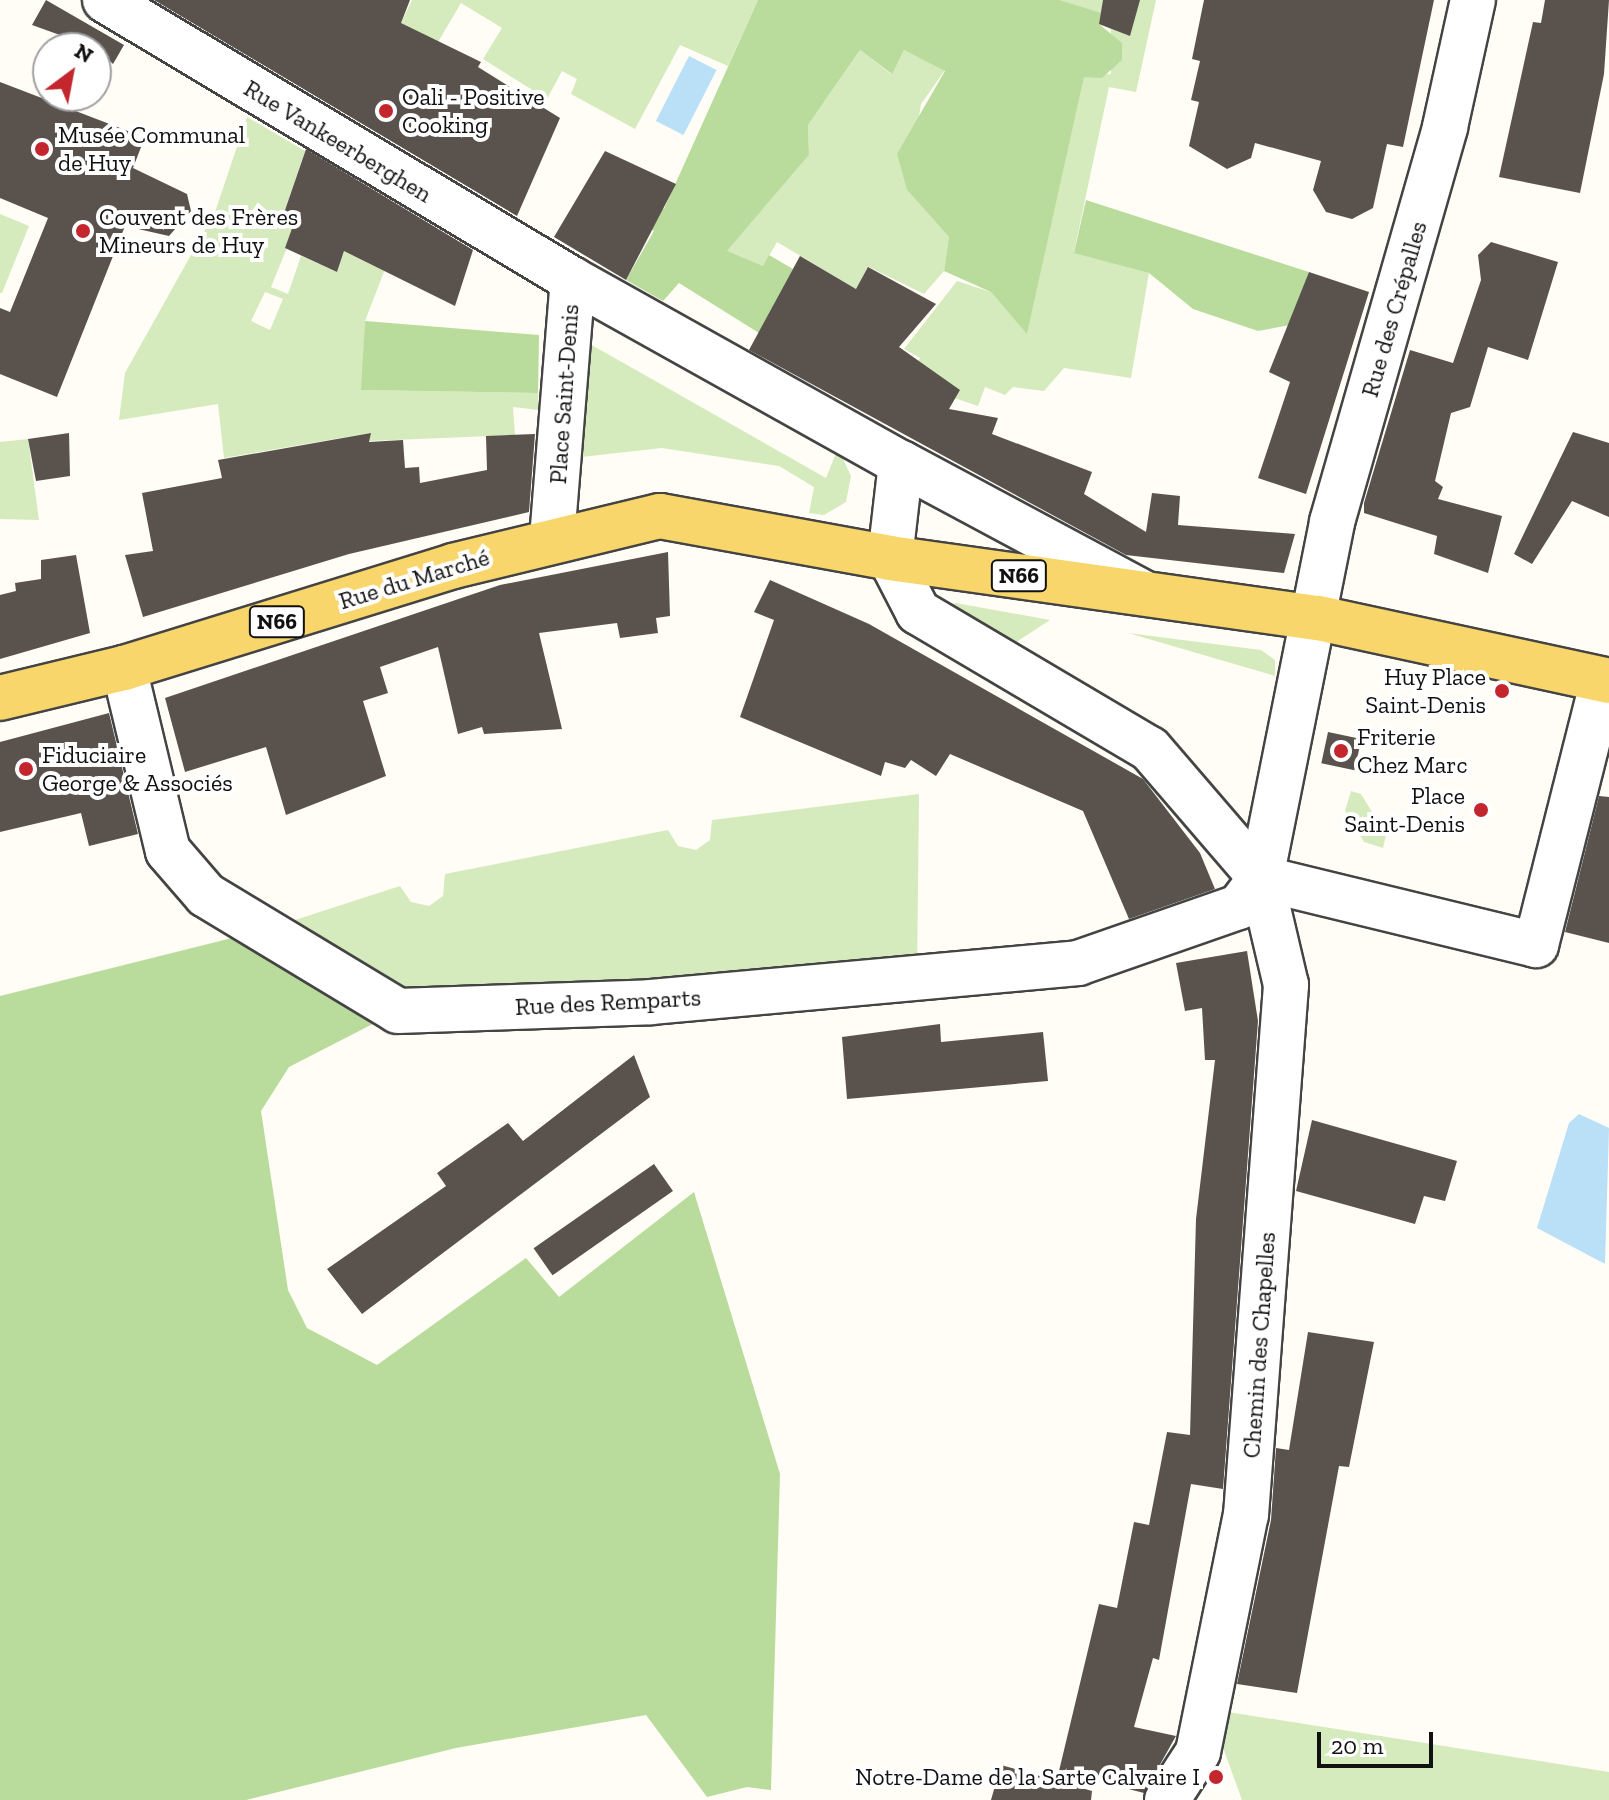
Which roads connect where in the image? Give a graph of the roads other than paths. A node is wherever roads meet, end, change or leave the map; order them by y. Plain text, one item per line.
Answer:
1 (105, 0) edge
2 (1473, 0) edge
3 (573, 280) junction
4 (901, 463) junction
5 (552, 539) junction
6 (890, 558) junction
7 (1147, 594) junction
8 (1318, 618) junction
9 (124, 668) junction
10 (1606, 680) edge
11 (0, 698) edge
12 (1261, 878) junction
13 (1167, 1800) edge

1 - 3 street, Rue Vankeerberghen
2 - 8 street, Rue des Crépalles
3 - 4 street, Place Saint-Denis
3 - 5 street, Place Saint-Denis
4 - 6 street
4 - 7 street, Place Saint-Denis
5 - 6 main road, Place Saint-Denis / N66
5 - 9 main road, Rue du Marché / N66
6 - 7 main road, Place Saint-Denis / N66
6 - 12 street
7 - 8 main road, Place Saint-Denis / N66
8 - 10 main road, Place Saint-Denis / N66
8 - 12 street
9 - 11 main road, Rue du Marché / N66
9 - 12 street, Rue des Remparts
10 - 12 street, Place Saint-Denis
12 - 13 street, Chemin des Chapelles

